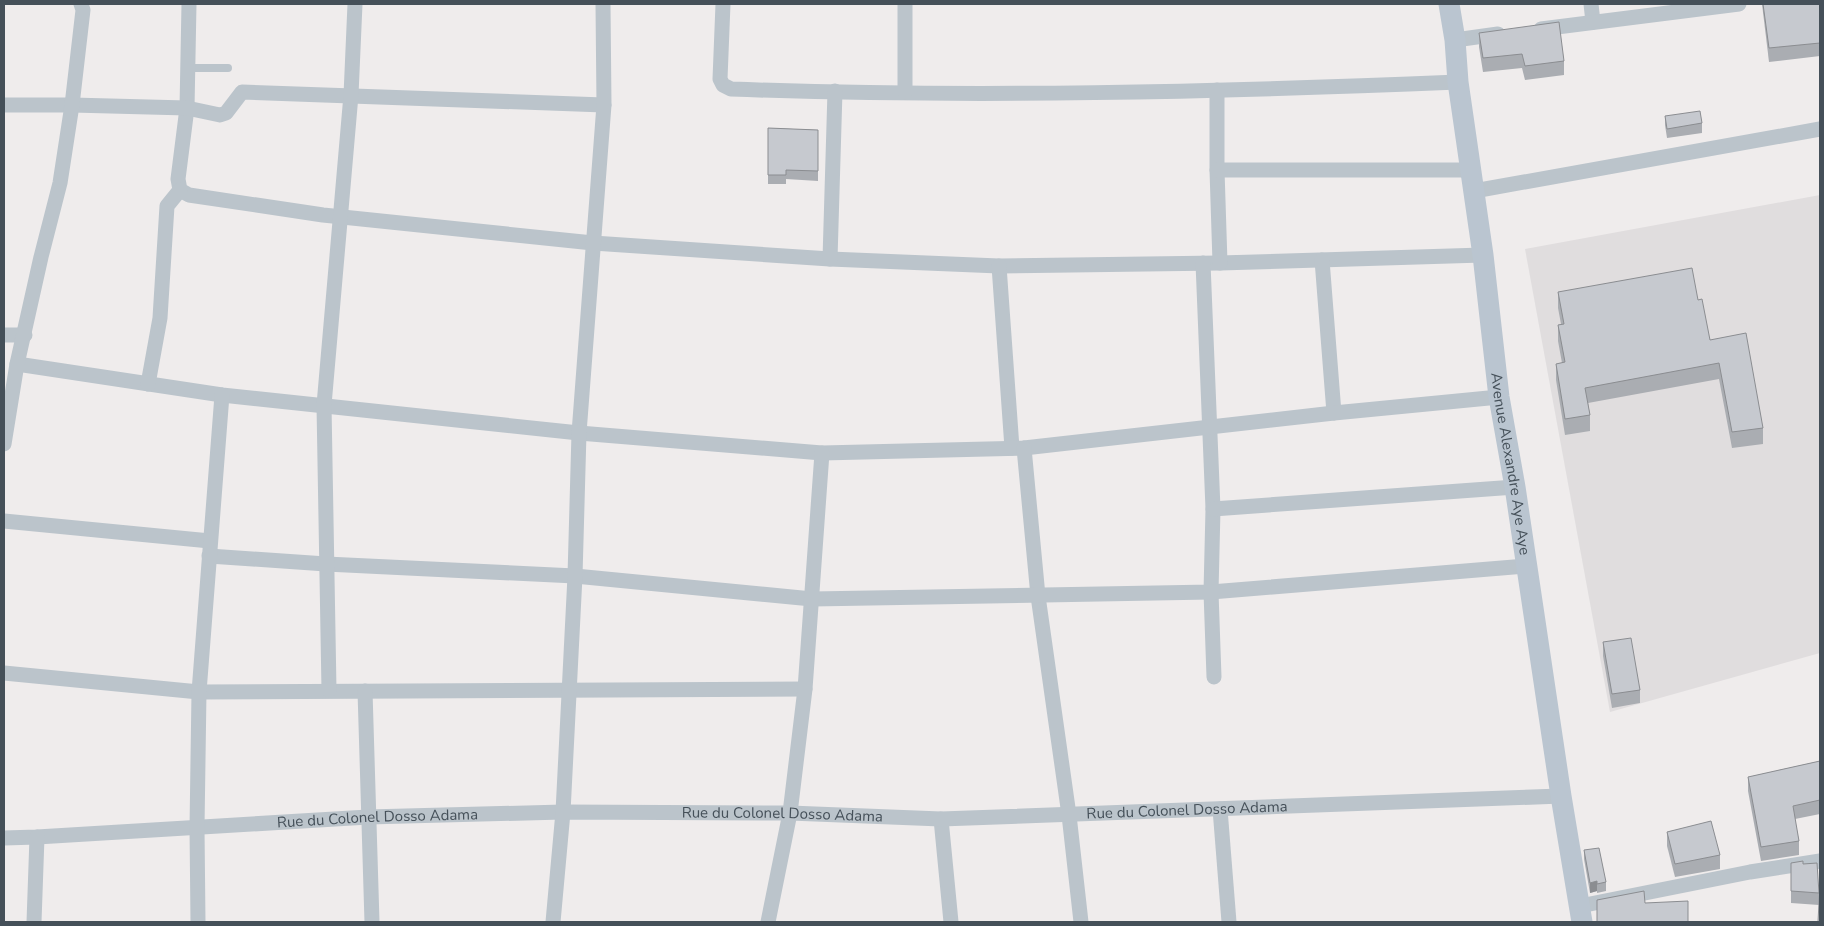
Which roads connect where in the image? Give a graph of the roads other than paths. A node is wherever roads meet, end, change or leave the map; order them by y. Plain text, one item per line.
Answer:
1 (81, 4) edge
2 (189, 4) edge
3 (355, 4) edge
4 (603, 4) edge
5 (723, 4) edge
6 (905, 4) edge
7 (1449, 4) edge
8 (1591, 4) edge
9 (1739, 4) edge
10 (1593, 22) junction
11 (1455, 40) junction
12 (188, 68) junction
13 (228, 68) dead end
14 (1458, 82) junction
15 (1217, 90) junction
16 (834, 91) junction
17 (905, 92) junction
18 (351, 95) junction
19 (4, 105) edge
20 (72, 105) junction
21 (604, 105) junction
22 (187, 108) junction
23 (1820, 129) edge
24 (1217, 170) junction
25 (1471, 170) junction
26 (180, 190) junction
27 (1474, 191) junction
28 (341, 217) junction
29 (593, 243) junction
30 (1484, 255) junction
31 (830, 259) junction
32 (1322, 260) junction
33 (1203, 263) junction
34 (1220, 263) junction
35 (999, 266) junction
36 (4, 335) edge
37 (25, 335) junction
38 (17, 364) junction
39 (148, 384) junction
40 (222, 395) junction
41 (1499, 397) junction
42 (324, 405) junction
43 (1334, 414) junction
44 (1209, 427) junction
45 (579, 433) junction
46 (4, 444) edge
47 (1018, 448) junction
48 (822, 453) junction
49 (1515, 488) junction
50 (1213, 509) junction
51 (4, 521) edge
52 (210, 540) junction
53 (209, 556) junction
54 (326, 564) junction
55 (1526, 566) junction
56 (575, 576) junction
57 (1211, 592) junction
58 (1038, 596) junction
59 (812, 600) junction
60 (4, 673) edge
61 (1214, 677) dead end
62 (805, 689) junction
63 (329, 690) junction
64 (365, 691) junction
65 (568, 691) junction
66 (199, 692) junction
67 (1560, 796) junction
68 (1220, 809) junction
69 (563, 812) junction
70 (790, 813) junction
71 (1070, 815) junction
72 (368, 817) junction
73 (941, 819) junction
74 (197, 828) junction
75 (4, 838) edge
76 (37, 838) junction
77 (1820, 861) edge
78 (1581, 914) edge
79 (34, 922) edge
80 (198, 922) edge
81 (372, 922) edge
82 (553, 922) edge
83 (768, 922) edge
84 (951, 922) edge
85 (1081, 922) edge
86 (1229, 922) edge

1 - 20 street
2 - 12 street
3 - 18 street
4 - 21 street
5 - 16 street
6 - 17 street
7 - 11 street, Avenue Alexandre Aye Aye
8 - 10 street
9 - 10 street
10 - 11 street
11 - 14 street, Avenue Alexandre Aye Aye
12 - 13 lane
12 - 22 street
14 - 15 street
14 - 25 street, Avenue Alexandre Aye Aye
15 - 17 street
15 - 24 street
16 - 17 street
16 - 31 street
18 - 21 street
18 - 22 street
18 - 28 street
19 - 20 street
20 - 22 street
20 - 37 street
21 - 29 street
22 - 26 street
23 - 27 street
24 - 25 street
24 - 34 street
25 - 27 street, Avenue Alexandre Aye Aye
26 - 28 street
26 - 39 street
27 - 30 street, Avenue Alexandre Aye Aye
28 - 29 street
28 - 42 street
29 - 31 street
29 - 45 street
30 - 32 street
30 - 41 street, Avenue Alexandre Aye Aye
31 - 35 street
32 - 34 street
32 - 43 street
33 - 34 street
33 - 35 street
33 - 44 street
35 - 47 street
36 - 37 street
37 - 38 street
38 - 39 street
38 - 46 street
39 - 40 street
40 - 42 street
40 - 52 street
41 - 43 street
41 - 49 street, Avenue Alexandre Aye Aye
42 - 45 street
42 - 54 street
43 - 44 street
44 - 47 street
44 - 50 street
45 - 48 street
45 - 56 street
47 - 48 street
47 - 58 street
48 - 59 street
49 - 50 street
49 - 55 street, Avenue Alexandre Aye Aye
50 - 57 street
51 - 52 street
52 - 53 street
53 - 54 street
53 - 66 street
54 - 56 street
54 - 63 street
55 - 57 street
55 - 67 street, Avenue Alexandre Aye Aye
56 - 59 street
56 - 65 street
57 - 58 street
57 - 61 street
58 - 59 street
58 - 71 street
59 - 62 street
60 - 66 street
62 - 65 street
62 - 70 street
63 - 64 street
63 - 66 street
64 - 65 street
64 - 72 street
65 - 69 street
66 - 74 street
67 - 68 street, Rue du Colonel Dosso Adama
67 - 78 street, Avenue Alexandre Aye Aye
68 - 71 street, Rue du Colonel Dosso Adama
68 - 86 street
69 - 70 street, Rue du Colonel Dosso Adama
69 - 72 street, Rue du Colonel Dosso Adama
69 - 82 street
70 - 73 street, Rue du Colonel Dosso Adama
70 - 83 street
71 - 73 street, Rue du Colonel Dosso Adama
71 - 85 street
72 - 74 street, Rue du Colonel Dosso Adama
72 - 81 street
73 - 84 street
74 - 76 street, Rue du Colonel Dosso Adama
74 - 80 street
75 - 76 street, Rue du Colonel Dosso Adama
76 - 79 street
77 - 78 street

